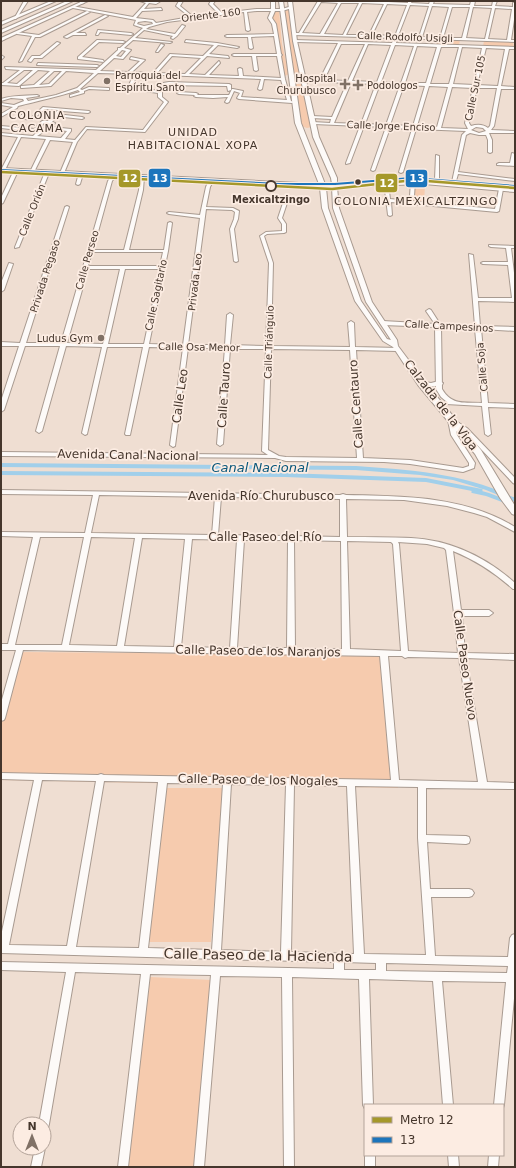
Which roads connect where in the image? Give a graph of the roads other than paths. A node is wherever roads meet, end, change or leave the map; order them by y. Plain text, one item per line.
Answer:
1 (26, 1) edge
2 (63, 1) edge
3 (70, 1) edge
4 (142, 1) edge
5 (159, 1) edge
6 (180, 1) edge
7 (184, 1) edge
8 (214, 1) edge
9 (279, 1) edge
10 (290, 1) edge
11 (320, 1) edge
12 (340, 1) edge
13 (473, 1) edge
14 (495, 1) edge
15 (53, 2) edge
16 (84, 2) edge
17 (148, 2) junction
18 (362, 2) edge
19 (386, 2) edge
20 (410, 3) edge
21 (431, 3) edge
22 (515, 3) edge
23 (274, 5) edge
24 (179, 6) junction
25 (451, 6) junction
26 (472, 6) junction
27 (291, 7) junction
28 (494, 7) junction
29 (71, 8) junction
30 (514, 8) edge
31 (112, 9) dead end
32 (161, 9) dead end
33 (142, 10) junction
34 (282, 10) junction
35 (86, 11) junction
36 (245, 11) junction
37 (220, 13) junction
38 (105, 14) junction
39 (190, 16) junction
40 (16, 17) junction
41 (150, 20) junction
42 (135, 22) junction
43 (2, 24) edge
44 (155, 24) junction
45 (148, 26) junction
46 (183, 26) dead end
47 (294, 28) junction
48 (1, 29) edge
49 (143, 29) junction
50 (303, 29) junction
51 (248, 30) dead end
52 (1, 32) edge
53 (17, 33) junction
54 (71, 34) junction
55 (85, 34) dead end
56 (97, 34) dead end
57 (294, 34) junction
58 (300, 34) junction
59 (322, 34) junction
60 (176, 35) junction
61 (249, 35) junction
62 (276, 35) junction
63 (344, 35) junction
64 (34, 36) junction
65 (131, 36) junction
66 (228, 36) dead end
67 (370, 36) junction
68 (66, 37) dead end
69 (396, 37) junction
70 (420, 38) junction
71 (441, 39) junction
72 (2, 40) edge
73 (464, 40) junction
74 (486, 40) junction
75 (186, 41) dead end
76 (295, 41) junction
77 (509, 41) junction
78 (515, 41) edge
79 (123, 42) junction
80 (340, 42) junction
81 (58, 43) dead end
82 (367, 43) junction
83 (216, 44) junction
84 (394, 44) junction
85 (162, 45) dead end
86 (416, 45) junction
87 (439, 46) junction
88 (461, 46) junction
89 (237, 47) dead end
90 (484, 47) junction
91 (251, 48) dead end
92 (507, 48) junction
93 (515, 48) edge
94 (116, 49) junction
95 (121, 49) junction
96 (157, 51) dead end
97 (234, 55) dead end
98 (280, 55) junction
99 (1, 56) edge
100 (169, 56) junction
101 (254, 56) junction
102 (113, 57) junction
103 (203, 57) junction
104 (131, 58) dead end
105 (228, 58) dead end
106 (1, 59) edge
107 (103, 61) junction
108 (219, 62) dead end
109 (97, 66) junction
110 (6, 68) dead end
111 (23, 69) junction
112 (35, 69) junction
113 (240, 69) dead end
114 (53, 70) junction
115 (65, 70) junction
116 (256, 70) dead end
117 (91, 71) junction
118 (98, 72) junction
119 (129, 73) junction
120 (136, 73) junction
121 (154, 74) junction
122 (186, 75) junction
123 (291, 75) junction
124 (200, 76) junction
125 (206, 76) junction
126 (28, 77) junction
127 (241, 77) junction
128 (44, 78) junction
129 (264, 78) junction
130 (304, 78) junction
131 (284, 80) junction
132 (322, 80) junction
133 (350, 81) junction
134 (379, 82) junction
135 (292, 83) junction
136 (403, 83) junction
137 (3, 84) edge
138 (197, 84) junction
139 (427, 84) junction
140 (451, 85) junction
141 (35, 86) junction
142 (476, 86) junction
143 (22, 87) dead end
144 (500, 87) junction
145 (181, 88) dead end
146 (515, 88) edge
147 (108, 89) dead end
148 (260, 89) dead end
149 (80, 90) junction
150 (231, 90) junction
151 (160, 92) junction
152 (1, 96) edge
153 (230, 96) junction
154 (11, 97) junction
155 (21, 97) junction
156 (1, 100) edge
157 (227, 102) dead end
158 (292, 102) junction
159 (25, 103) junction
160 (1, 104) edge
161 (18, 106) junction
162 (1, 110) edge
163 (61, 110) junction
164 (71, 111) junction
165 (88, 112) dead end
166 (24, 114) dead end
167 (1, 116) edge
168 (82, 118) dead end
169 (333, 118) junction
170 (313, 120) junction
171 (49, 122) junction
172 (331, 124) junction
173 (362, 125) junction
174 (388, 126) junction
175 (1, 127) edge
176 (414, 127) junction
177 (49, 128) junction
178 (440, 128) junction
179 (37, 130) junction
180 (469, 130) junction
181 (488, 131) junction
182 (515, 132) edge
183 (1, 134) edge
184 (20, 136) junction
185 (34, 137) junction
186 (63, 138) dead end
187 (48, 139) junction
188 (76, 141) junction
189 (490, 152) dead end
190 (513, 154) dead end
191 (437, 156) dead end
192 (348, 163) dead end
193 (499, 164) dead end
194 (515, 165) edge
195 (2, 170) edge
196 (373, 170) dead end
197 (16, 171) junction
198 (32, 172) junction
199 (332, 172) junction
200 (401, 172) dead end
201 (47, 173) junction
202 (62, 173) junction
203 (456, 173) junction
204 (80, 174) junction
205 (114, 176) junction
206 (142, 177) junction
207 (495, 177) junction
208 (437, 179) junction
209 (515, 180) edge
210 (211, 181) junction
211 (454, 181) junction
212 (413, 182) junction
213 (322, 183) junction
214 (386, 183) junction
215 (78, 184) dead end
216 (349, 184) junction
217 (494, 184) junction
218 (335, 185) junction
219 (515, 186) edge
220 (501, 189) junction
221 (515, 190) edge
222 (412, 196) dead end
223 (286, 200) dead end
224 (388, 200) junction
225 (1, 203) edge
226 (67, 207) dead end
227 (204, 208) junction
228 (170, 213) dead end
229 (390, 215) dead end
230 (202, 217) junction
231 (170, 223) dead end
232 (341, 223) junction
233 (330, 224) junction
234 (491, 246) dead end
235 (508, 247) junction
236 (515, 247) edge
237 (17, 248) dead end
238 (90, 251) junction
239 (126, 251) junction
240 (166, 251) junction
241 (471, 255) dead end
242 (236, 261) dead end
243 (483, 263) dead end
244 (11, 264) dead end
245 (510, 264) junction
246 (85, 266) junction
247 (123, 267) junction
248 (162, 268) junction
249 (1, 290) edge
250 (475, 299) junction
251 (515, 300) edge
252 (430, 311) dead end
253 (230, 315) dead end
254 (351, 323) dead end
255 (383, 323) junction
256 (438, 325) junction
257 (478, 327) junction
258 (515, 329) edge
259 (1, 344) edge
260 (22, 344) junction
261 (64, 345) junction
262 (105, 345) junction
263 (146, 346) junction
264 (187, 346) junction
265 (228, 347) junction
266 (396, 347) junction
267 (268, 348) junction
268 (353, 349) junction
269 (421, 383) junction
270 (439, 385) junction
271 (434, 400) junction
272 (452, 403) junction
273 (485, 405) junction
274 (515, 406) edge
275 (1, 410) edge
276 (451, 420) junction
277 (39, 431) dead end
278 (85, 433) dead end
279 (128, 434) dead end
280 (488, 434) dead end
281 (220, 444) dead end
282 (173, 445) dead end
283 (1, 454) edge
284 (279, 458) junction
285 (360, 459) junction
286 (515, 482) edge
287 (1, 492) edge
288 (96, 494) junction
289 (218, 495) junction
290 (343, 496) junction
291 (515, 512) edge
292 (515, 530) edge
293 (1, 534) edge
294 (37, 535) junction
295 (88, 535) junction
296 (139, 536) junction
297 (189, 536) junction
298 (215, 537) junction
299 (241, 537) junction
300 (291, 537) junction
301 (345, 538) junction
302 (393, 539) junction
303 (446, 546) junction
304 (515, 587) edge
305 (458, 613) junction
306 (489, 613) dead end
307 (1, 647) edge
308 (11, 647) junction
309 (20, 647) junction
310 (65, 648) junction
311 (120, 649) junction
312 (177, 650) junction
313 (233, 651) junction
314 (291, 652) junction
315 (346, 652) junction
316 (384, 654) junction
317 (405, 655) junction
318 (462, 656) junction
319 (515, 657) edge
320 (1, 718) edge
321 (1, 776) edge
322 (38, 776) junction
323 (101, 777) junction
324 (163, 779) junction
325 (227, 780) junction
326 (290, 781) junction
327 (352, 782) junction
328 (394, 783) junction
329 (422, 784) junction
330 (483, 786) junction
331 (515, 786) edge
332 (422, 838) junction
333 (466, 840) dead end
334 (426, 894) junction
335 (469, 894) dead end
336 (515, 938) edge
337 (2, 949) edge
338 (71, 951) junction
339 (144, 952) junction
340 (216, 954) junction
341 (286, 956) junction
342 (339, 957) junction
343 (359, 958) junction
344 (380, 958) junction
345 (431, 959) junction
346 (514, 962) edge
347 (1, 966) edge
348 (71, 968) junction
349 (146, 970) junction
350 (216, 971) junction
351 (287, 973) junction
352 (339, 974) junction
353 (364, 974) junction
354 (382, 975) junction
355 (437, 976) junction
356 (513, 978) edge
357 (368, 1104) edge
358 (448, 1104) edge
359 (499, 1104) edge
360 (45, 1116) edge
361 (38, 1156) edge
362 (370, 1156) edge
363 (453, 1156) edge
364 (494, 1156) edge
365 (36, 1167) edge
366 (123, 1167) edge
367 (199, 1167) edge
368 (289, 1167) edge
369 (370, 1167) edge
370 (454, 1167) edge
371 (493, 1167) edge

1 - 40 street
2 - 48 highway
3 - 52 highway
4 - 17 street
5 - 17 street
6 - 24 street
7 - 24 street
8 - 37 street
9 - 23 street
9 - 34 main road, Calzada de la Viga
10 - 27 main road, Calzada de la Viga
11 - 12 street
11 - 50 street
12 - 18 street
12 - 59 street
13 - 26 street
14 - 28 street, Calle Sur 105
15 - 40 main road
16 - 29 main road
17 - 33 street
18 - 19 street
18 - 63 street
19 - 20 street
19 - 67 street
20 - 21 street
20 - 69 street
21 - 25 street
21 - 70 street
22 - 30 street
23 - 34 street, Oriente 160
23 - 36 street, Oriente 160
23 - 37 street, Oriente 160
23 - 62 street, Calzada de la Viga
24 - 39 street
25 - 26 street
25 - 71 street
26 - 28 street
26 - 73 street
27 - 34 street, Oriente 160
27 - 47 main road, Calzada de la Viga
28 - 30 street
28 - 74 street, Calle Sur 105
29 - 35 street
29 - 53 main road
30 - 77 street
31 - 38 street
32 - 33 street
33 - 42 street
34 - 123 main road, Calzada de la Viga
35 - 38 street
35 - 64 street
36 - 37 street, Oriente 160
36 - 51 street
37 - 39 street, Oriente 160
37 - 44 street, Oriente 160
38 - 42 street
38 - 54 street
39 - 41 street, Oriente 160
40 - 43 main road
41 - 42 street, Oriente 160
41 - 44 street
42 - 45 street
42 - 65 street
44 - 45 street, Oriente 160
45 - 49 street
46 - 60 street
47 - 50 street
47 - 57 main road, Calzada de la Viga
49 - 60 street
49 - 65 street
50 - 58 street
53 - 64 street
53 - 72 main road
54 - 55 street
54 - 68 street
56 - 65 street
57 - 58 street, Calle Rodolfo Usigli
57 - 76 main road, Calzada de la Viga
58 - 59 street, Calle Rodolfo Usigli
59 - 63 street, Calle Rodolfo Usigli
60 - 65 street
61 - 62 street
61 - 66 street
61 - 91 street
62 - 98 street, Calzada de la Viga
63 - 67 street, Calle Rodolfo Usigli
64 - 81 street
65 - 79 street
65 - 95 street
67 - 69 street, Calle Rodolfo Usigli
69 - 70 street, Calle Rodolfo Usigli
69 - 84 street
70 - 71 street, Calle Rodolfo Usigli
71 - 73 street, Calle Rodolfo Usigli
73 - 74 street, Calle Rodolfo Usigli
74 - 77 street, Calle Rodolfo Usigli
75 - 83 street
76 - 80 street, Calle Rodolfo Usigli
76 - 130 main road, Calzada de la Viga
77 - 78 street, Calle Rodolfo Usigli
79 - 94 street
79 - 107 street
80 - 82 street, Calle Rodolfo Usigli
80 - 132 street
82 - 84 street, Calle Rodolfo Usigli
82 - 133 street
83 - 89 street
83 - 103 street
84 - 86 street, Calle Rodolfo Usigli
84 - 134 street
85 - 96 street
86 - 87 street, Calle Rodolfo Usigli
86 - 136 street
87 - 88 street, Calle Rodolfo Usigli
87 - 139 street
88 - 90 street, Calle Rodolfo Usigli
88 - 140 street
90 - 92 street, Calle Rodolfo Usigli
90 - 142 street, Calle Sur 105
92 - 93 street, Calle Rodolfo Usigli
92 - 144 street
94 - 95 street
94 - 107 street
95 - 102 street
95 - 102 street
97 - 101 street
98 - 101 street
98 - 131 street, Calzada de la Viga
99 - 106 street
100 - 103 street
100 - 103 street
100 - 121 street
101 - 116 street
102 - 118 street
103 - 105 street
103 - 122 street
104 - 119 street
107 - 109 street
108 - 125 street
109 - 112 street
109 - 117 street
110 - 111 street
111 - 112 street
111 - 137 street
112 - 114 street
112 - 126 street
113 - 127 street
114 - 115 street
114 - 128 street
115 - 117 street
115 - 141 street
117 - 118 street
117 - 155 street
118 - 119 street
118 - 149 street
119 - 120 street
120 - 121 street
120 - 151 street
121 - 122 street
122 - 124 street
123 - 130 main road
123 - 131 main road
123 - 135 main road, Calzada de la Viga
124 - 125 street
124 - 138 street
125 - 127 street
126 - 128 street
126 - 137 street
127 - 129 street
128 - 141 street
129 - 131 street
129 - 148 street
130 - 132 street
130 - 135 main road
130 - 170 main road, Calzada de la Viga
131 - 135 main road
131 - 158 street, Calzada de la Viga
132 - 133 street
133 - 134 street
133 - 169 street
134 - 136 street
134 - 173 street
135 - 158 main road, Calzada de la Viga
136 - 139 street
136 - 174 street
138 - 150 street
138 - 151 street
139 - 140 street
139 - 176 street
140 - 142 street
140 - 178 street
141 - 143 street
142 - 144 street
142 - 180 street, Calle Sur 105
144 - 146 street
144 - 181 street
145 - 153 street
147 - 149 street
149 - 159 street
150 - 153 street
150 - 158 street
151 - 188 street
152 - 154 street
153 - 157 street
154 - 155 street
154 - 156 street
155 - 159 street
158 - 213 main road, Calzada de la Viga
159 - 161 street
160 - 161 street
160 - 162 street
161 - 167 street
163 - 164 street
163 - 166 street
163 - 171 street
164 - 165 street
164 - 168 street
169 - 170 street
169 - 172 street
170 - 172 street, Calle Jorge Enciso
170 - 199 main road, Calzada de la Viga
171 - 177 street
171 - 179 street
172 - 173 street, Calle Jorge Enciso
173 - 174 street, Calle Jorge Enciso
173 - 192 street
174 - 176 street, Calle Jorge Enciso
174 - 196 street
175 - 179 street
176 - 178 street, Calle Jorge Enciso
176 - 200 street
177 - 179 street
177 - 186 street
178 - 180 street, Calle Jorge Enciso
179 - 185 street
180 - 181 street
180 - 181 street
180 - 203 street, Calle Sur 105
181 - 182 street
181 - 189 street
183 - 184 street
184 - 185 street
184 - 195 street
185 - 187 street
187 - 188 street
187 - 198 street
188 - 202 street
190 - 194 street
191 - 208 street
193 - 194 street
195 - 197 main road
197 - 198 main road
197 - 225 street
198 - 201 main road
199 - 213 main road
199 - 218 main road, Calzada de la Viga
201 - 202 main road
201 - 237 street, Calle Orión
202 - 204 main road
203 - 207 street
203 - 211 street, Calle Sur 105
204 - 205 main road
204 - 215 street
205 - 206 main road
205 - 238 street, Calle Perseo
206 - 210 main road
206 - 239 street
207 - 209 street
207 - 217 street
208 - 211 main road
208 - 216 main road
210 - 213 main road
210 - 227 street, Privada Leo
211 - 217 main road
212 - 214 main road
212 - 220 main road
212 - 222 street
213 - 218 main road
213 - 233 main road, Calzada de la Viga
214 - 216 main road
214 - 224 street
216 - 218 main road
217 - 219 main road
218 - 232 main road, Calzada de la Viga
220 - 221 main road
220 - 224 street
223 - 267 street, Calle Triángulo
224 - 229 street
226 - 260 street, Privada Pegaso
227 - 230 street, Privada Leo
227 - 242 street
228 - 230 street
230 - 264 street, Privada Leo
231 - 240 street, Calle Sagitario
232 - 233 main road
232 - 255 main road, Calzada de la Viga
233 - 266 main road, Calzada de la Viga
234 - 235 street
235 - 236 street
235 - 245 street
238 - 239 street
238 - 246 street, Calle Perseo
239 - 240 street
240 - 248 street, Calle Sagitario
241 - 250 street, Calle Soja
243 - 245 street
244 - 249 street
245 - 251 street
246 - 247 street
246 - 261 street, Calle Perseo
247 - 248 street
247 - 262 street
248 - 263 street, Calle Sagitario
250 - 251 street
250 - 257 street, Calle Soja
252 - 256 street
253 - 265 street, Calle Tauro
254 - 268 street, Calle Centauro
255 - 256 street, Calle Campesinos
255 - 266 main road, Calzada de la Viga
256 - 257 street, Calle Campesinos
256 - 270 street
257 - 258 street, Calle Campesinos
257 - 273 street, Calle Soja
259 - 260 street, Calle Osa Menor
260 - 261 street, Calle Osa Menor
260 - 275 street, Privada Pegaso
261 - 262 street, Calle Osa Menor
261 - 277 street, Calle Perseo
262 - 263 street, Calle Osa Menor
262 - 278 street
263 - 264 street, Calle Osa Menor
263 - 279 street, Calle Sagitario
264 - 265 street, Calle Osa Menor
264 - 282 street, Calle Leo
265 - 267 street, Calle Osa Menor
265 - 281 street, Calle Tauro
266 - 268 street, Calle Osa Menor
266 - 269 main road, Calzada de la Viga
267 - 268 street, Calle Osa Menor
267 - 284 street, Calle Triángulo
268 - 285 street, Calle Centauro
269 - 270 main road
269 - 271 main road, Calzada de la Viga
270 - 271 main road
270 - 272 street
271 - 272 street
271 - 276 main road, Calzada de la Viga
272 - 273 street
273 - 274 street
273 - 280 street, Calle Soja
276 - 285 street, Avenida Canal Nacional
276 - 286 street
276 - 291 main road, Calzada de la Viga
283 - 284 street, Avenida Canal Nacional
284 - 285 street, Avenida Canal Nacional
287 - 288 street, Avenida Río Churubusco
288 - 289 street, Avenida Río Churubusco
288 - 295 street
289 - 290 street, Avenida Río Churubusco
289 - 298 street
290 - 292 street, Avenida Río Churubusco
290 - 301 street
293 - 294 street, Calle Paseo del Río
294 - 295 street, Calle Paseo del Río
294 - 308 street
295 - 296 street, Calle Paseo del Río
295 - 310 street
296 - 297 street, Calle Paseo del Río
296 - 311 street
297 - 298 street, Calle Paseo del Río
297 - 312 street
298 - 299 street, Calle Paseo del Río
299 - 300 street, Calle Paseo del Río
299 - 313 street
300 - 301 street, Calle Paseo del Río
300 - 314 street
301 - 302 street, Calle Paseo del Río
301 - 315 street
302 - 303 street, Calle Paseo del Río
302 - 317 street
303 - 304 street, Calle Paseo del Río
303 - 305 street, Calle Paseo Nuevo
305 - 306 street
305 - 318 street, Calle Paseo Nuevo
307 - 308 street, Calle Paseo de los Naranjos
308 - 309 street, Calle Paseo de los Naranjos
309 - 310 street, Calle Paseo de los Naranjos
309 - 320 street
310 - 311 street, Calle Paseo de los Naranjos
311 - 312 street, Calle Paseo de los Naranjos
312 - 313 street, Calle Paseo de los Naranjos
313 - 314 street, Calle Paseo de los Naranjos
314 - 315 street, Calle Paseo de los Naranjos
315 - 316 street, Calle Paseo de los Naranjos
316 - 317 street, Calle Paseo de los Naranjos
316 - 328 street
317 - 318 street, Calle Paseo de los Naranjos
318 - 319 street, Calle Paseo de los Naranjos
318 - 330 street, Calle Paseo Nuevo
321 - 322 street, Calle Paseo de los Nogales
322 - 323 street, Calle Paseo de los Nogales
322 - 337 street
323 - 324 street, Calle Paseo de los Nogales
323 - 338 street
324 - 325 street, Calle Paseo de los Nogales
324 - 339 street
325 - 326 street, Calle Paseo de los Nogales
325 - 340 street
326 - 327 street, Calle Paseo de los Nogales
326 - 341 street
327 - 328 street, Calle Paseo de los Nogales
327 - 343 street
328 - 329 street, Calle Paseo de los Nogales
329 - 330 street, Calle Paseo de los Nogales
329 - 332 street
330 - 331 street, Calle Paseo de los Nogales
332 - 333 street
332 - 334 street
334 - 335 street
334 - 345 street
336 - 346 street
337 - 338 street, Calle Paseo de la Hacienda
338 - 339 street, Calle Paseo de la Hacienda
339 - 340 street, Calle Paseo de la Hacienda
340 - 341 street, Calle Paseo de la Hacienda
341 - 342 street, Calle Paseo de la Hacienda
342 - 343 street, Calle Paseo de la Hacienda
342 - 352 street
343 - 344 street, Calle Paseo de la Hacienda
344 - 345 street, Calle Paseo de la Hacienda
344 - 354 street
345 - 346 street, Calle Paseo de la Hacienda
346 - 356 street
347 - 348 street, Calle Paseo de la Hacienda
348 - 349 street, Calle Paseo de la Hacienda
348 - 360 street
349 - 350 street, Calle Paseo de la Hacienda
349 - 366 street
350 - 351 street, Calle Paseo de la Hacienda
350 - 367 street
351 - 352 street, Calle Paseo de la Hacienda
351 - 368 street
352 - 353 street, Calle Paseo de la Hacienda
353 - 354 street, Calle Paseo de la Hacienda
353 - 357 street
354 - 355 street, Calle Paseo de la Hacienda
355 - 356 street, Calle Paseo de la Hacienda
355 - 358 street
356 - 359 street
361 - 365 street
362 - 369 street
363 - 370 street
364 - 371 street

